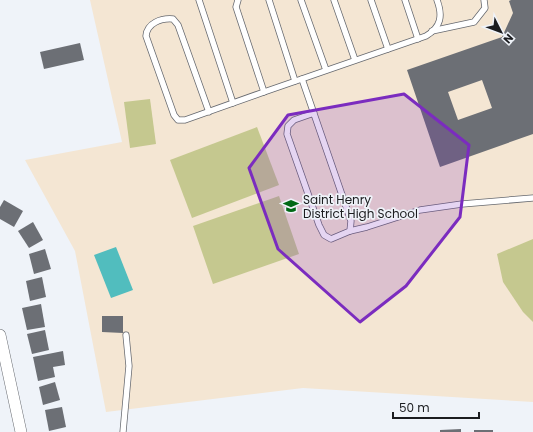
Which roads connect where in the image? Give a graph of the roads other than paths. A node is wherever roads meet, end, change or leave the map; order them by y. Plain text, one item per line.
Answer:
1 (199, 0) edge
2 (238, 0) edge
3 (269, 0) edge
4 (302, 0) edge
5 (334, 0) edge
6 (371, 0) edge
7 (405, 0) edge
8 (438, 0) edge
9 (484, 0) edge
10 (432, 31) junction
11 (418, 39) junction
12 (388, 49) junction
13 (355, 60) junction
14 (326, 70) junction
15 (302, 79) junction
16 (295, 81) junction
17 (264, 92) junction
18 (233, 103) junction
19 (209, 112) junction
20 (314, 113) junction
21 (533, 198) edge
22 (350, 231) junction
23 (0, 335) edge
24 (126, 335) dead end
25 (21, 432) edge
26 (123, 432) edge

1 - 18 lane
2 - 17 lane
3 - 16 lane
4 - 14 lane
5 - 13 lane
6 - 12 lane
7 - 11 lane
8 - 10 lane
9 - 10 lane
10 - 11 lane
11 - 12 lane
12 - 13 lane
13 - 14 lane
14 - 15 lane
15 - 16 lane
15 - 20 lane
16 - 17 lane
17 - 18 lane
18 - 19 lane
19 - 19 lane
20 - 22 lane
20 - 22 lane
21 - 22 lane
23 - 25 street
24 - 26 lane

